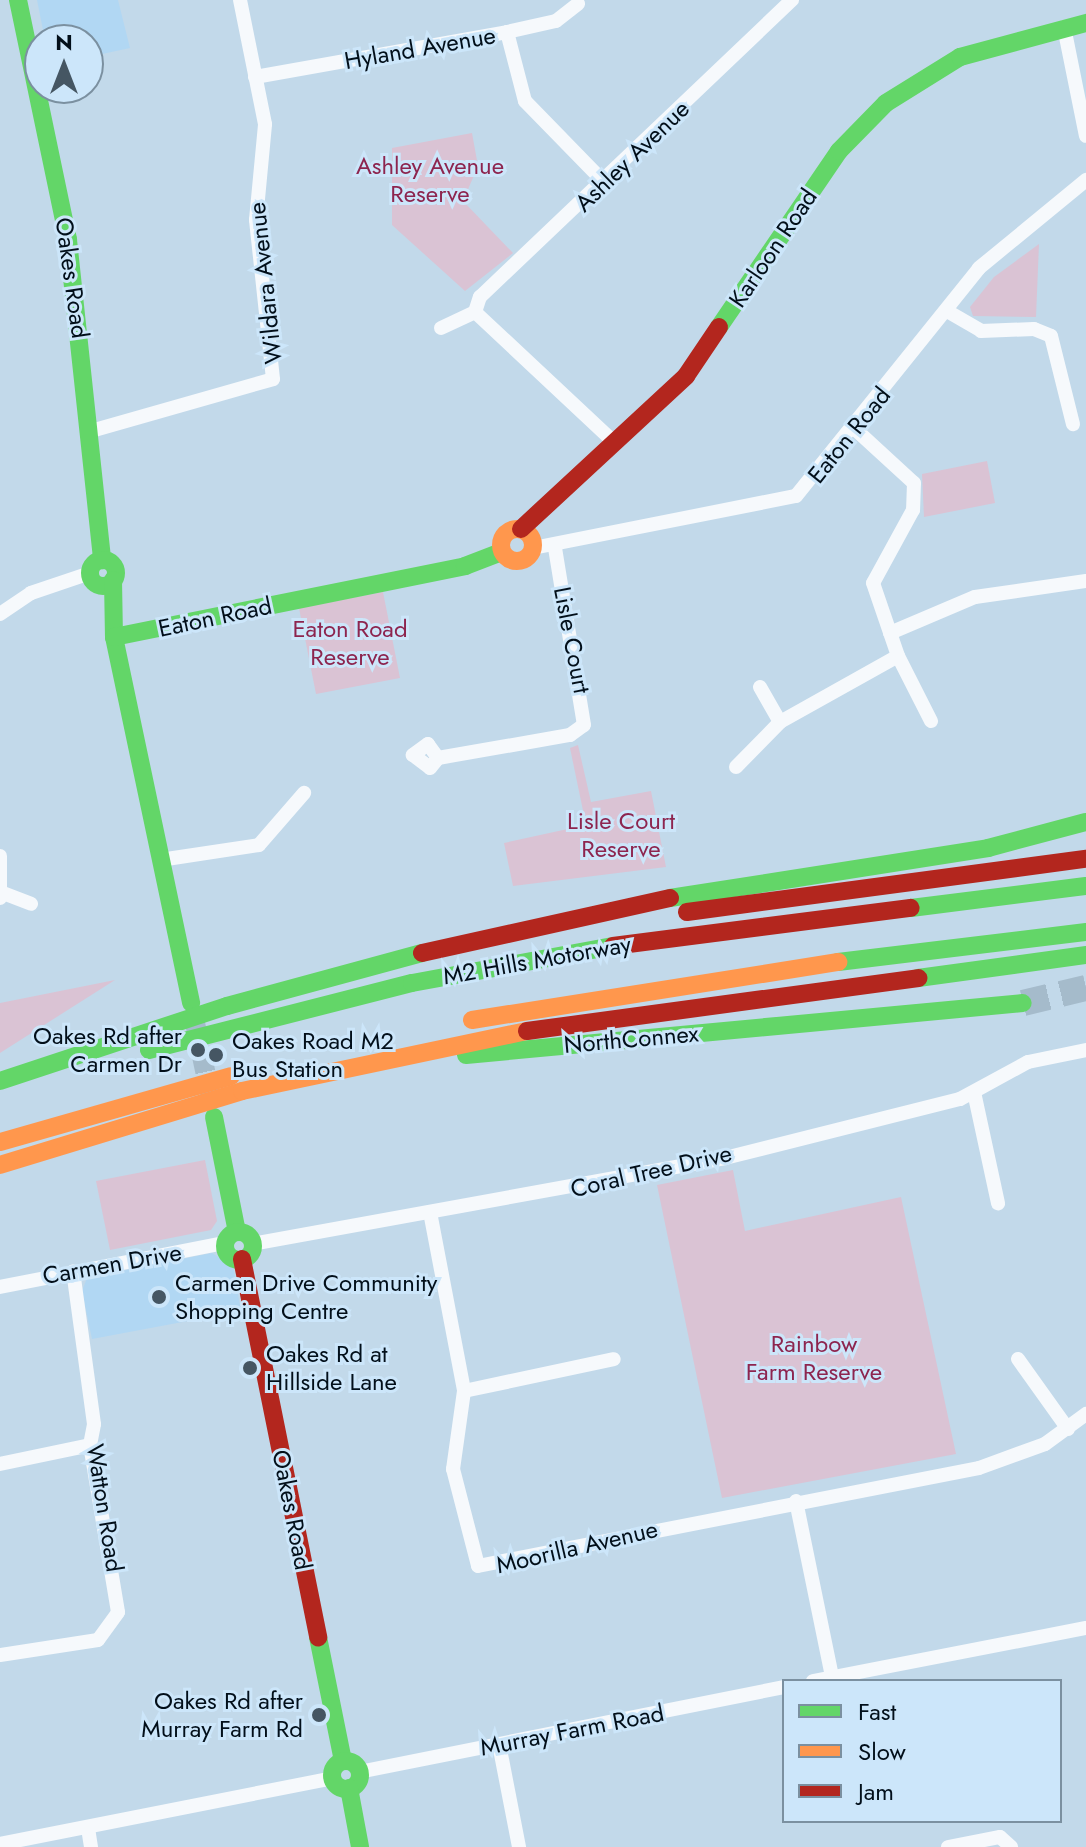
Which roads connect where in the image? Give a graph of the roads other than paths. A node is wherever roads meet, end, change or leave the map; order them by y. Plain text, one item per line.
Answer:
1 (18, 0) edge
2 (240, 0) edge
3 (792, 0) edge
4 (578, 4) dead end
5 (1086, 23) edge
6 (1064, 27) junction
7 (507, 32) junction
8 (255, 77) junction
9 (1086, 136) edge
10 (1086, 180) edge
11 (606, 184) junction
12 (947, 311) junction
13 (475, 312) junction
14 (441, 328) dead end
15 (1073, 424) dead end
16 (855, 429) junction
17 (91, 431) junction
18 (614, 442) junction
19 (521, 529) junction
20 (555, 547) junction
21 (533, 548) junction
22 (501, 552) junction
23 (100, 574) junction
24 (1086, 581) edge
25 (0, 614) edge
26 (113, 631) junction
27 (890, 633) junction
28 (898, 656) junction
29 (760, 687) dead end
30 (931, 721) dead end
31 (780, 722) junction
32 (438, 758) dead end
33 (736, 767) dead end
34 (304, 793) dead end
35 (1086, 822) edge
36 (0, 856) edge
37 (1086, 859) edge
38 (160, 860) junction
39 (1086, 886) edge
40 (1, 896) edge
41 (31, 904) dead end
42 (1086, 932) edge
43 (466, 941) junction
44 (1086, 955) edge
45 (191, 1003) tunnel mouth
46 (1023, 1003) tunnel mouth
47 (444, 1026) dead end
48 (369, 1042) dead end
49 (1086, 1050) edge
50 (0, 1081) edge
51 (242, 1091) junction
52 (974, 1092) junction
53 (0, 1095) edge
54 (214, 1117) tunnel mouth
55 (0, 1142) edge
56 (0, 1165) edge
57 (998, 1203) dead end
58 (430, 1212) junction
59 (231, 1237) junction
60 (247, 1252) junction
61 (73, 1271) junction
62 (0, 1287) edge
63 (614, 1359) dead end
64 (1018, 1359) dead end
65 (464, 1391) junction
66 (1086, 1414) edge
67 (1068, 1429) junction
68 (90, 1445) junction
69 (0, 1464) edge
70 (796, 1501) junction
71 (1086, 1628) edge
72 (0, 1655) edge
73 (832, 1677) junction
74 (822, 1679) edge
75 (782, 1687) edge
76 (499, 1744) junction
77 (343, 1761) junction
78 (359, 1772) junction
79 (332, 1778) junction
80 (349, 1788) junction
81 (88, 1828) junction
82 (0, 1844) edge
83 (91, 1847) edge
84 (360, 1847) edge
85 (519, 1847) edge
86 (948, 1847) edge
87 (1011, 1847) edge

1 - 17 main road, Oakes Road
2 - 8 street, Wildara Avenue
3 - 11 street, Ashley Avenue
4 - 7 street, Hyland Avenue
5 - 6 main road
6 - 9 street
6 - 18 main road, Karloon Road
7 - 8 street, Hyland Avenue
7 - 11 street
8 - 17 street, Wildara Avenue
10 - 12 street, Eaton Road
11 - 13 street, Ashley Avenue
12 - 15 street
12 - 16 street, Eaton Road
13 - 14 street, Ashley Avenue
13 - 18 street
16 - 20 street, Eaton Road
16 - 27 street
17 - 23 main road, Oakes Road
18 - 19 main road, Karloon Road
19 - 21 main road
19 - 22 main road, Karloon Road
20 - 21 street, Eaton Road
20 - 32 street, Lisle Court
21 - 22 main road
22 - 26 main road, Eaton Road
23 - 25 street
23 - 26 main road, Oakes Road
24 - 27 street
26 - 38 main road, Oakes Road
27 - 28 street
28 - 30 street
28 - 31 street
29 - 31 street
31 - 33 street
34 - 38 street
35 - 43 main road
36 - 40 street
37 - 43 main road
38 - 45 main road, Oakes Road
39 - 53 main road, M2 Hills Motorway
40 - 41 street
42 - 47 main road, M2 Hills Motorway
43 - 50 main road
44 - 51 main road
46 - 51 main road, NorthConnex
48 - 55 main road
49 - 52 street, Coral Tree Drive
51 - 56 main road
52 - 57 street
52 - 58 street, Coral Tree Drive
54 - 59 main road
58 - 60 street, Coral Tree Drive
58 - 65 street, Moorilla Avenue
59 - 60 main road
59 - 61 street, Carmen Drive
60 - 77 main road, Oakes Road
61 - 62 street, Carmen Drive
61 - 68 street, Watton Road
63 - 65 street
64 - 67 street
65 - 70 street, Moorilla Avenue
66 - 67 street
67 - 70 street
68 - 69 street
68 - 72 street, Watton Road
70 - 73 street
71 - 73 street
73 - 74 street
75 - 76 street, Murray Farm Road
76 - 78 street, Murray Farm Road
76 - 85 street
77 - 78 main road
77 - 79 main road
78 - 80 main road
79 - 80 main road
79 - 81 street
80 - 84 main road
81 - 82 street
81 - 83 street
86 - 87 street

